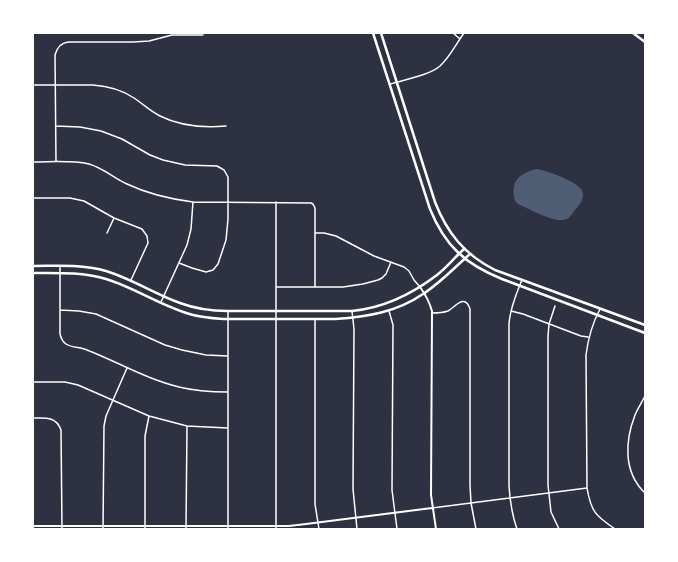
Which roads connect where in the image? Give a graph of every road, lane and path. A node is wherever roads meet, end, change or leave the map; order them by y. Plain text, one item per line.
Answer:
1 (373, 33) edge
2 (381, 33) edge
3 (453, 33) edge
4 (464, 33) edge
5 (633, 33) edge
6 (203, 35) dead end
7 (460, 39) junction
8 (645, 42) edge
9 (397, 82) junction
10 (390, 84) junction
11 (33, 85) edge
12 (55, 85) junction
13 (56, 126) junction
14 (226, 126) dead end
15 (414, 138) junction
16 (408, 140) junction
17 (33, 162) edge
18 (56, 162) junction
19 (433, 197) junction
20 (33, 198) edge
21 (427, 199) junction
22 (193, 202) junction
23 (228, 202) junction
24 (276, 202) junction
25 (114, 218) junction
26 (107, 233) dead end
27 (315, 233) junction
28 (464, 249) junction
29 (459, 254) junction
30 (470, 254) junction
31 (464, 259) junction
32 (179, 262) junction
33 (391, 262) junction
34 (33, 266) edge
35 (60, 266) junction
36 (33, 273) edge
37 (60, 273) junction
38 (131, 280) junction
39 (522, 280) junction
40 (519, 286) junction
41 (276, 287) junction
42 (315, 287) junction
43 (420, 287) junction
44 (425, 293) junction
45 (164, 296) junction
46 (161, 303) junction
47 (555, 306) dead end
48 (600, 309) junction
49 (60, 310) junction
50 (389, 310) junction
51 (228, 311) junction
52 (276, 311) junction
53 (352, 311) junction
54 (511, 311) junction
55 (432, 313) junction
56 (596, 315) junction
57 (352, 318) junction
58 (228, 319) junction
59 (276, 319) junction
60 (315, 319) junction
61 (549, 324) junction
62 (645, 325) edge
63 (645, 333) edge
64 (588, 338) junction
65 (228, 356) junction
66 (127, 368) junction
67 (33, 382) edge
68 (228, 392) junction
69 (645, 396) edge
70 (112, 401) junction
71 (149, 416) junction
72 (33, 418) edge
73 (188, 426) junction
74 (228, 428) junction
75 (587, 488) junction
76 (548, 493) junction
77 (645, 493) edge
78 (510, 498) junction
79 (471, 503) junction
80 (432, 508) junction
81 (394, 513) junction
82 (356, 518) junction
83 (318, 523) junction
84 (145, 525) junction
85 (186, 525) junction
86 (228, 525) junction
87 (33, 526) edge
88 (62, 526) junction
89 (103, 526) junction
90 (276, 526) junction
91 (62, 529) edge
92 (103, 529) edge
93 (145, 529) edge
94 (186, 529) edge
95 (228, 529) edge
96 (276, 529) edge
97 (318, 529) edge
98 (357, 529) edge
99 (397, 529) edge
100 (436, 529) edge
101 (476, 529) edge
102 (516, 529) edge
103 (559, 529) edge
104 (615, 529) edge

1 - 10 main road
2 - 9 main road
3 - 7 street
4 - 7 street
5 - 8 main road
6 - 12 street
7 - 9 street
9 - 10 street
9 - 15 main road
10 - 16 main road
11 - 12 street
12 - 13 street
12 - 14 street
13 - 18 street
13 - 23 street
15 - 16 main road
15 - 19 main road
16 - 21 main road
17 - 18 street
18 - 22 street
19 - 21 main road
19 - 28 main road
20 - 25 street
21 - 29 main road
22 - 23 street
22 - 32 street
23 - 24 street
23 - 32 street
24 - 27 street
24 - 41 street
25 - 26 street
25 - 38 street
27 - 33 street
27 - 42 street
28 - 29 main road
28 - 30 main road
29 - 31 main road
29 - 43 main road
30 - 31 main road
30 - 39 main road
31 - 40 main road
31 - 44 main road
32 - 45 street
33 - 42 street
33 - 43 street
34 - 35 main road
35 - 37 street
35 - 38 main road
36 - 37 main road
37 - 46 main road
37 - 49 street
38 - 45 main road
39 - 40 street
39 - 48 main road
40 - 54 street
40 - 56 main road
41 - 42 street
41 - 52 street
43 - 44 street
43 - 53 main road
44 - 50 main road
44 - 55 street
45 - 46 street
45 - 51 main road
46 - 58 main road
47 - 61 street
48 - 56 street
48 - 62 main road
49 - 65 street
49 - 66 street
50 - 57 main road
50 - 81 street
51 - 52 main road
51 - 58 street
52 - 53 main road
52 - 59 street
53 - 57 street
54 - 61 street
54 - 78 street
55 - 79 street
55 - 80 street
56 - 63 main road
56 - 64 street
57 - 60 main road
57 - 82 street
58 - 59 main road
58 - 65 street
59 - 60 main road
59 - 90 street
60 - 83 street
61 - 64 street
61 - 76 street
64 - 75 street
65 - 68 street
66 - 68 street
66 - 70 street
67 - 70 street
68 - 74 street
69 - 77 street
70 - 71 street
70 - 89 street
71 - 73 street
71 - 84 street
72 - 88 street
73 - 74 street
73 - 85 street
74 - 86 street
75 - 76 street
75 - 104 street
76 - 78 street
76 - 103 street
78 - 79 street
78 - 102 street
79 - 80 street
79 - 101 street
80 - 81 street
80 - 100 street
81 - 82 street
81 - 99 street
82 - 83 street
82 - 98 street
83 - 90 street
83 - 97 street
84 - 85 street
84 - 89 street
84 - 93 street
85 - 86 street
85 - 94 street
86 - 90 street
86 - 95 street
87 - 88 street
88 - 89 street
88 - 91 street
89 - 92 street
90 - 96 street

